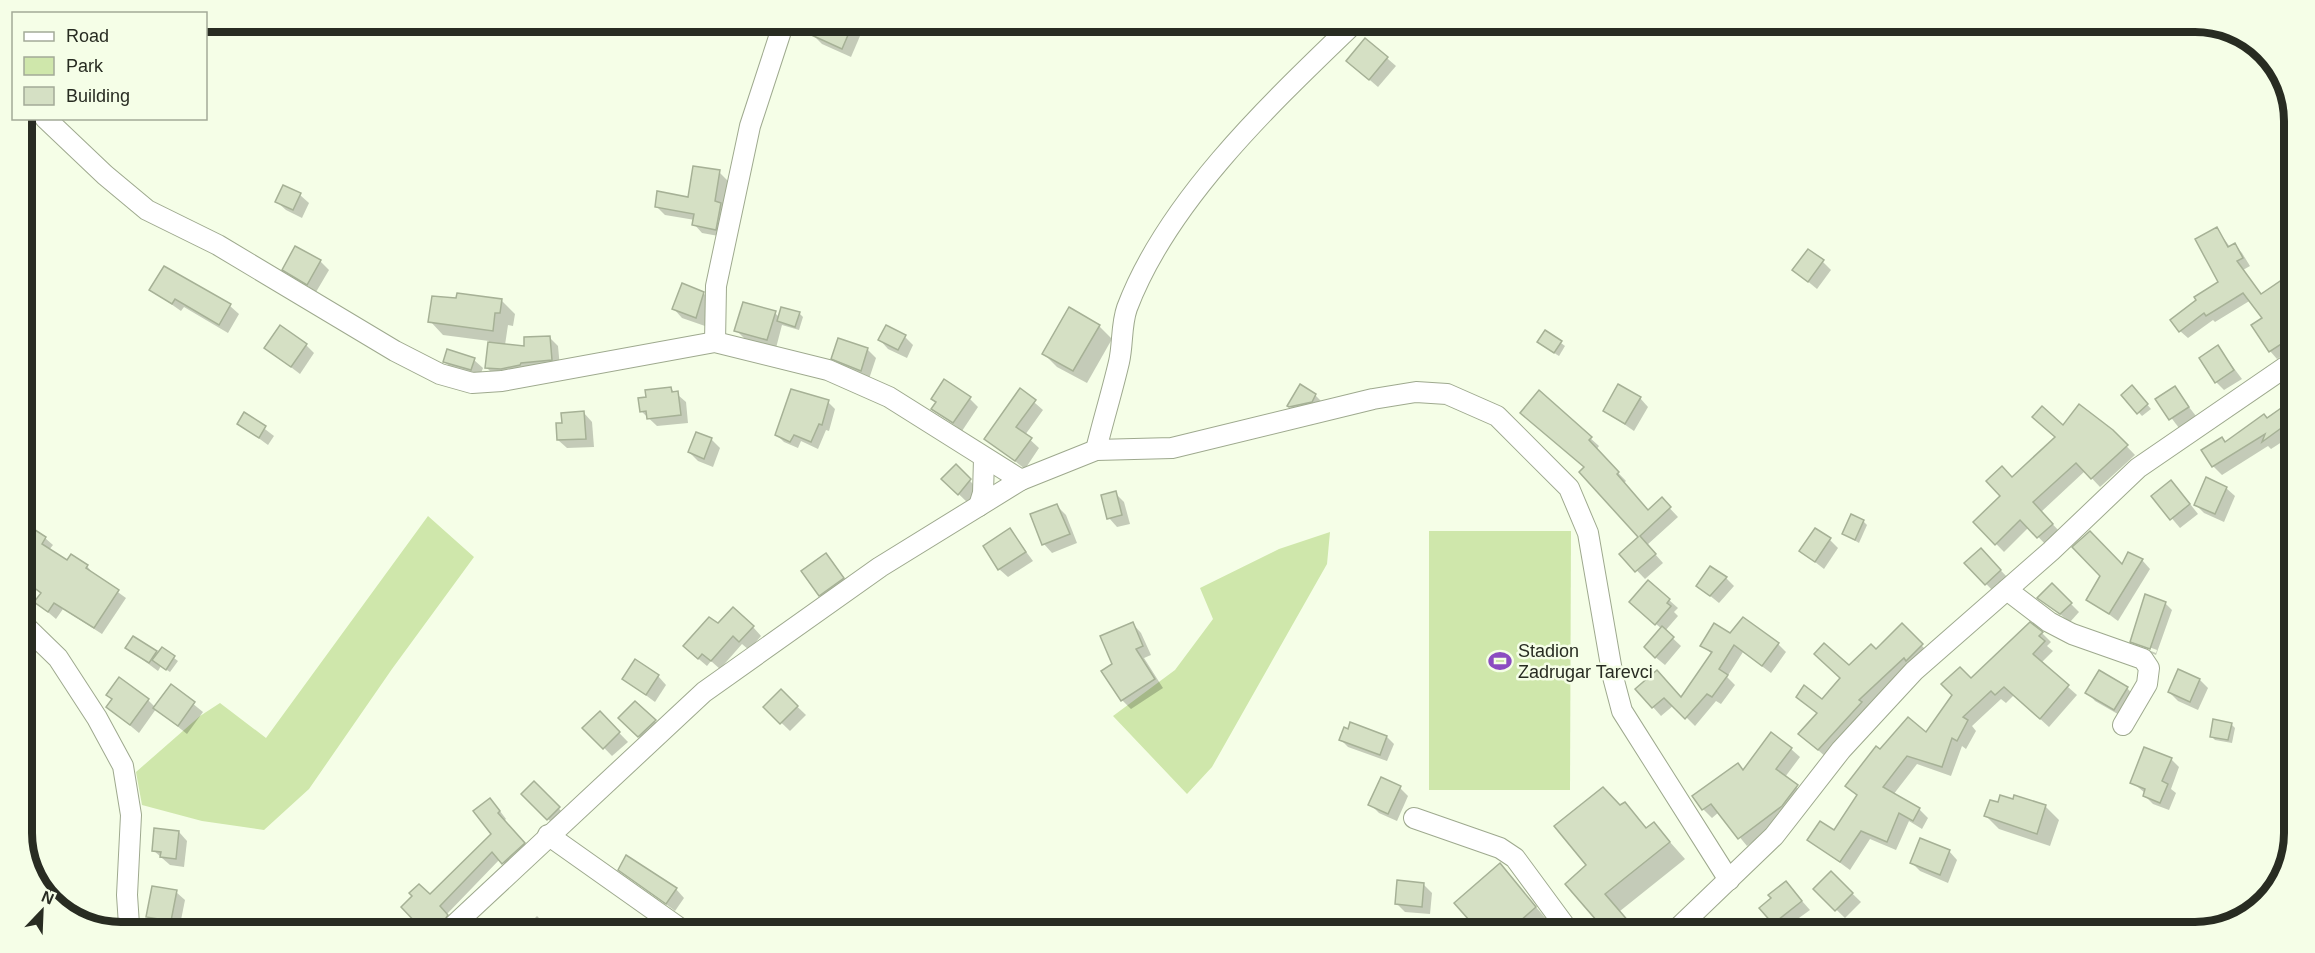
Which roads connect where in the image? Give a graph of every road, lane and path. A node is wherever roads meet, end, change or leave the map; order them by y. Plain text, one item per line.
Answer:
1 (781, 32) edge
2 (1345, 32) edge
3 (47, 120) edge
4 (715, 342) junction
5 (2283, 368) edge
6 (1096, 450) junction
7 (984, 459) junction
8 (1021, 480) junction
9 (979, 506) junction
10 (2007, 590) junction
11 (32, 633) edge
12 (2122, 725) dead end
13 (1414, 818) dead end
14 (548, 835) junction
15 (1729, 880) junction
16 (129, 922) edge
17 (457, 922) edge
18 (671, 922) edge
19 (1562, 922) edge
20 (1686, 922) edge

1 - 4 street
2 - 6 street
3 - 4 street
4 - 7 street
5 - 10 street
6 - 8 street
6 - 15 street
7 - 8 street
7 - 9 street
8 - 9 street
9 - 14 street
10 - 12 street
10 - 15 street
11 - 16 street
13 - 19 street
14 - 17 street
14 - 18 street
15 - 20 street

